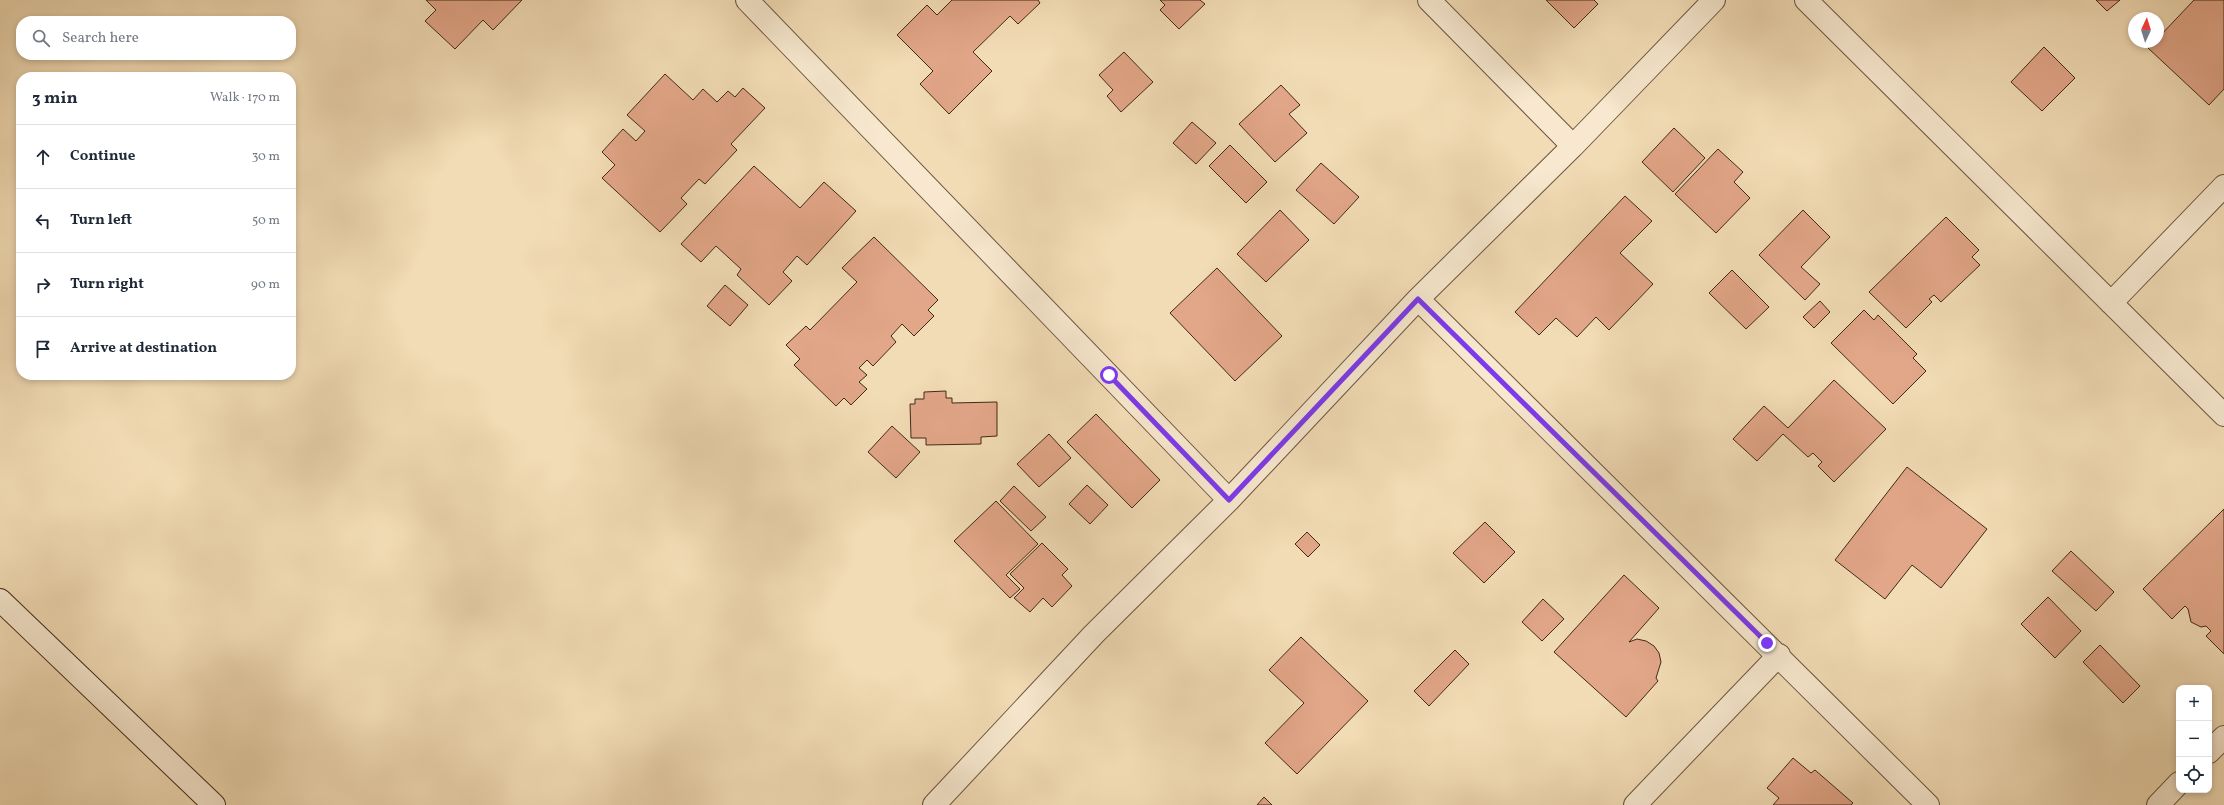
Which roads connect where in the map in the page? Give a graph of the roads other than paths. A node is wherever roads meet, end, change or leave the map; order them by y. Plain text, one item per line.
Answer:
1 (747, 0) edge
2 (1429, 0) edge
3 (1714, 0) edge
4 (1806, 0) edge
5 (1573, 146) junction
6 (2224, 186) edge
7 (1418, 299) junction
8 (2111, 303) junction
9 (2224, 415) edge
10 (1229, 500) junction
11 (0, 600) edge
12 (1779, 654) junction
13 (2224, 737) edge
14 (2212, 749) edge
15 (2176, 786) edge
16 (214, 805) edge
17 (934, 805) edge
18 (1635, 805) edge
19 (1928, 805) edge
20 (2158, 805) edge

1 - 10 street
2 - 5 street
3 - 5 street
4 - 8 street
5 - 7 street
6 - 8 street
7 - 10 street
7 - 12 street
8 - 9 street
10 - 17 street
11 - 16 street
12 - 18 street
12 - 19 street
13 - 14 street
15 - 20 street

